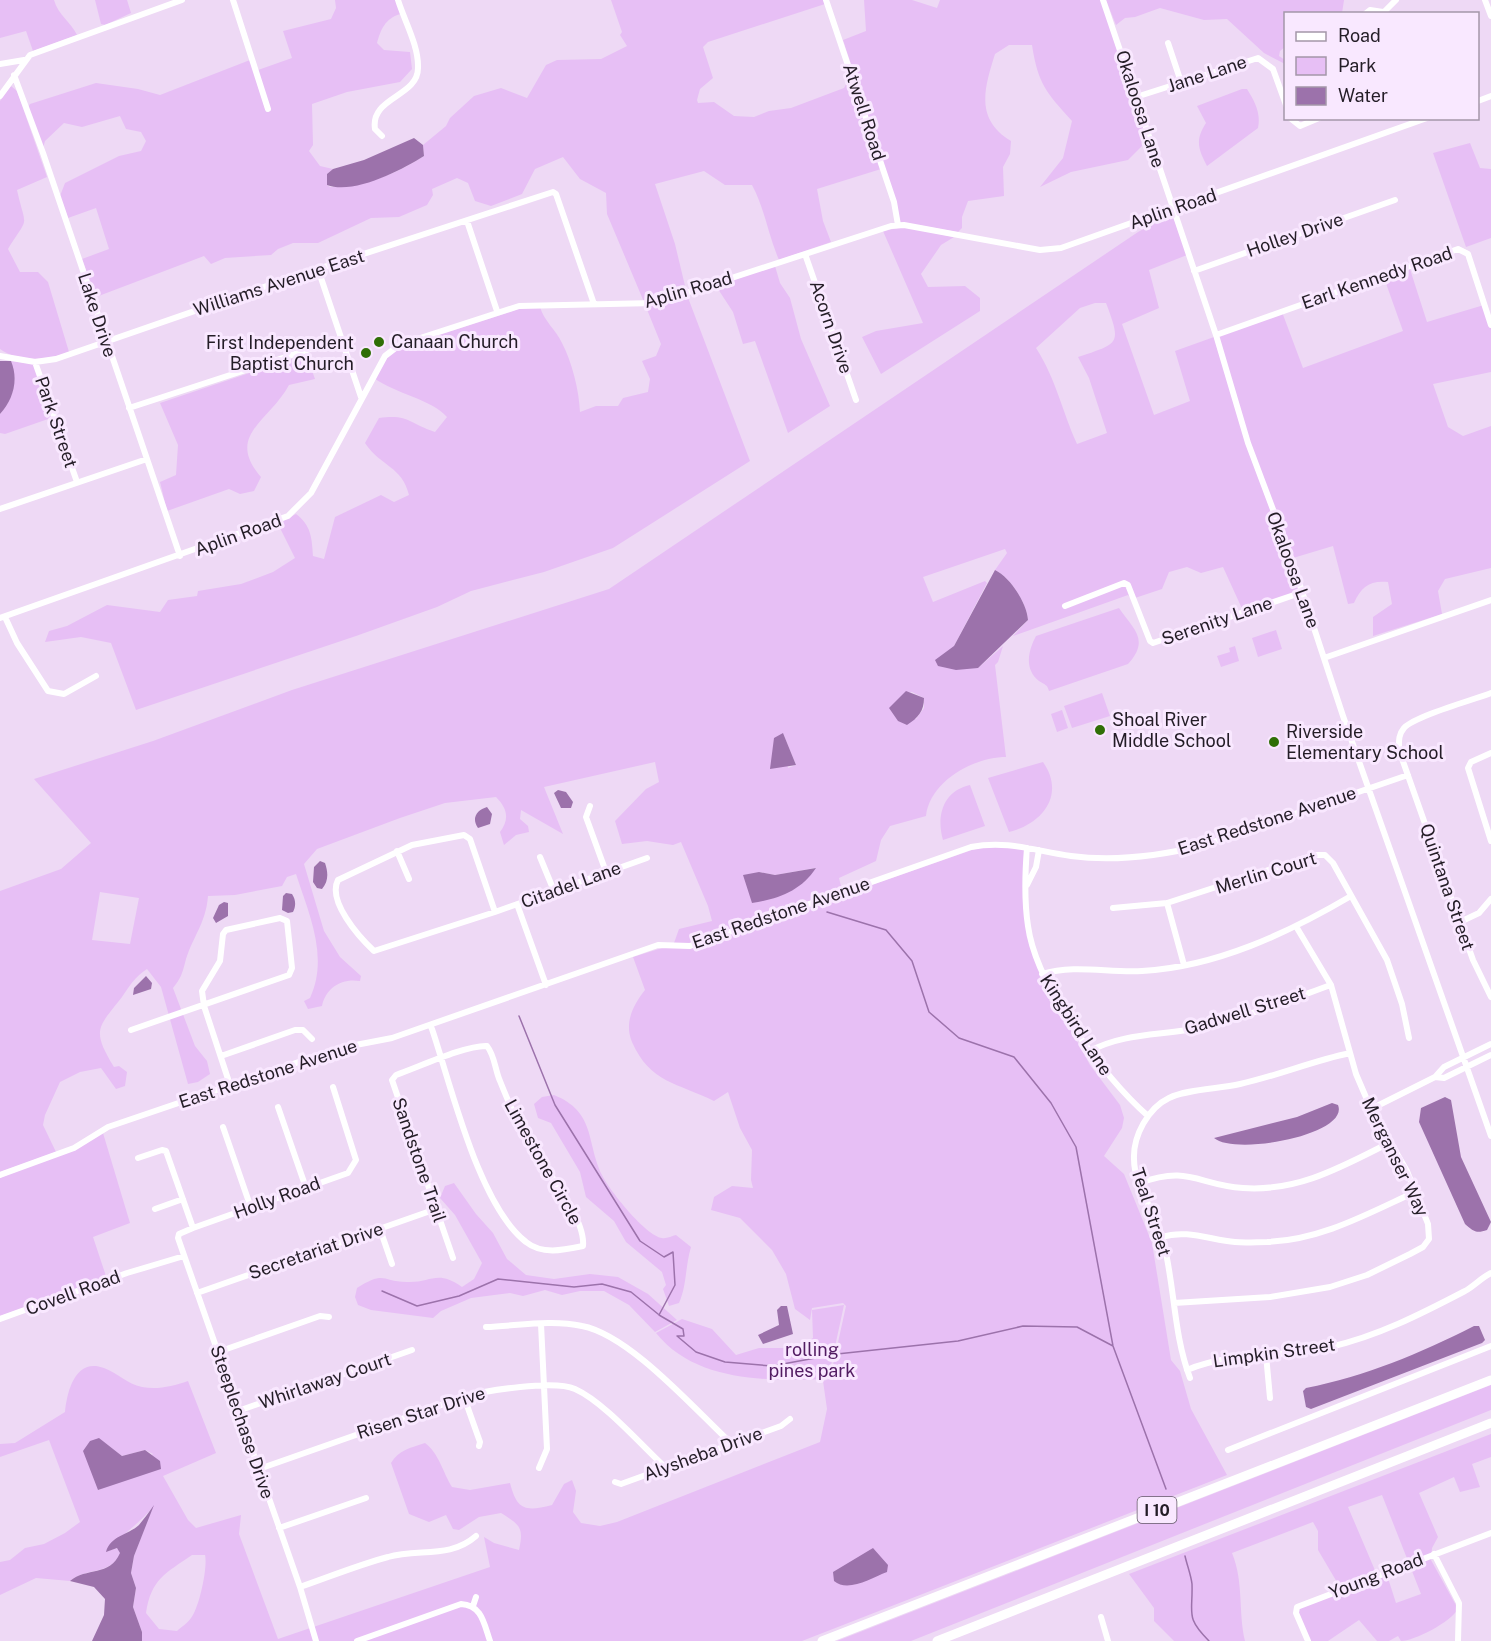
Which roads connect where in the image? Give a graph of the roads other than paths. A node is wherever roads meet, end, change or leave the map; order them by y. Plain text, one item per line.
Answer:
1 (182, 0) edge
2 (233, 0) edge
3 (398, 0) edge
4 (826, 0) edge
5 (1103, 0) edge
6 (1396, 0) edge
7 (1485, 0) edge
8 (1383, 12) edge
9 (1491, 16) edge
10 (1168, 43) dead end
11 (24, 60) junction
12 (0, 64) edge
13 (14, 75) junction
14 (1181, 82) junction
15 (0, 96) edge
16 (1136, 97) junction
17 (1284, 99) edge
18 (268, 109) dead end
19 (1292, 120) edge
20 (1314, 120) edge
21 (1421, 120) edge
22 (382, 136) dead end
23 (1395, 200) dead end
24 (1173, 209) junction
25 (466, 221) junction
26 (898, 225) junction
27 (806, 254) junction
28 (318, 269) junction
29 (1194, 271) junction
30 (594, 304) junction
31 (497, 311) junction
32 (1491, 325) edge
33 (1216, 335) junction
34 (341, 339) junction
35 (106, 341) junction
36 (0, 356) edge
37 (35, 362) junction
38 (361, 397) junction
39 (856, 400) dead end
40 (129, 408) junction
41 (147, 459) junction
42 (77, 482) junction
43 (0, 509) edge
44 (180, 556) junction
45 (1303, 592) junction
46 (1491, 600) edge
47 (1065, 606) dead end
48 (3, 617) edge
49 (1324, 658) junction
50 (96, 676) dead end
51 (1491, 693) edge
52 (1491, 753) edge
53 (1408, 775) junction
54 (1368, 788) junction
55 (590, 807) dead end
56 (1491, 841) edge
57 (1027, 848) junction
58 (1038, 850) junction
59 (397, 851) junction
60 (540, 857) dead end
61 (647, 858) dead end
62 (606, 872) junction
63 (409, 879) dead end
64 (1027, 885) junction
65 (554, 891) junction
66 (1351, 896) junction
67 (1491, 899) edge
68 (1167, 903) junction
69 (517, 904) junction
70 (1113, 908) dead end
71 (495, 912) junction
72 (1460, 922) junction
73 (1297, 928) junction
74 (1184, 965) junction
75 (1042, 974) junction
76 (546, 985) junction
77 (1331, 985) junction
78 (1491, 997) edge
79 (204, 1006) junction
80 (430, 1025) junction
81 (131, 1030) dead end
82 (1409, 1038) dead end
83 (312, 1039) dead end
84 (1491, 1044) edge
85 (1090, 1051) junction
86 (1350, 1053) junction
87 (1491, 1055) edge
88 (221, 1056) junction
89 (1463, 1057) junction
90 (442, 1059) junction
91 (1467, 1067) junction
92 (1435, 1077) junction
93 (230, 1085) junction
94 (333, 1087) dead end
95 (278, 1107) dead end
96 (1371, 1109) junction
97 (1148, 1116) junction
98 (223, 1127) dead end
99 (1491, 1136) edge
100 (1391, 1142) junction
101 (138, 1158) dead end
102 (0, 1175) edge
103 (1140, 1183) junction
104 (306, 1188) junction
105 (1415, 1192) junction
106 (183, 1199) junction
107 (251, 1208) junction
108 (155, 1209) dead end
109 (436, 1209) junction
110 (193, 1228) junction
111 (380, 1229) junction
112 (1162, 1237) junction
113 (184, 1256) junction
114 (453, 1258) dead end
115 (392, 1264) dead end
116 (1491, 1273) edge
117 (197, 1293) junction
118 (1174, 1303) junction
119 (329, 1317) dead end
120 (0, 1319) edge
121 (540, 1324) junction
122 (486, 1327) dead end
123 (1491, 1346) edge
124 (412, 1350) dead end
125 (218, 1352) junction
126 (1266, 1355) junction
127 (1186, 1370) junction
128 (1190, 1378) dead end
129 (1491, 1380) edge
130 (544, 1387) junction
131 (465, 1397) junction
132 (1269, 1398) dead end
133 (238, 1411) junction
134 (790, 1419) dead end
135 (1491, 1423) edge
136 (732, 1444) junction
137 (479, 1446) dead end
138 (1228, 1450) dead end
139 (538, 1468) dead end
140 (666, 1468) junction
141 (259, 1469) junction
142 (615, 1482) dead end
143 (366, 1498) dead end
144 (279, 1528) junction
145 (1491, 1533) edge
146 (476, 1536) dead end
147 (1434, 1554) junction
148 (300, 1587) junction
149 (476, 1597) dead end
150 (473, 1606) junction
151 (1101, 1617) dead end
152 (316, 1641) edge
153 (357, 1641) edge
154 (490, 1641) edge
155 (822, 1641) edge
156 (937, 1641) edge
157 (1108, 1641) edge
158 (1308, 1641) edge
159 (1458, 1641) edge

1 - 11 street
2 - 18 street
3 - 22 street
4 - 26 street, Atwell Road
5 - 16 street, Okaloosa Lane
6 - 8 street
7 - 9 street
10 - 14 street
11 - 12 street
11 - 13 street
13 - 15 street
13 - 35 street, Lake Drive
14 - 16 street, Jane Lane
14 - 17 street, Jane Lane
16 - 24 street, Okaloosa Lane
19 - 20 street
21 - 24 street, Aplin Road
23 - 29 street, Holley Drive
24 - 26 street, Aplin Road
24 - 29 street, Okaloosa Lane
25 - 28 street, Williams Avenue East
25 - 30 street, Williams Avenue East
25 - 31 street
26 - 27 street, Aplin Road
27 - 30 street, Aplin Road
27 - 39 street, Acorn Drive
28 - 34 street
28 - 35 street, Williams Avenue East
29 - 33 street, Okaloosa Lane
30 - 31 street, Aplin Road
31 - 38 street, Aplin Road
32 - 33 street, Earl Kennedy Road
33 - 45 street, Okaloosa Lane
34 - 38 street
34 - 40 street
35 - 37 street, Williams Avenue East
35 - 40 street, Lake Drive
36 - 37 street, Williams Avenue East
37 - 42 street, Park Street
38 - 44 street, Aplin Road
40 - 41 street, Lake Drive
41 - 42 street
41 - 44 street, Lake Drive
42 - 43 street
44 - 48 street, Aplin Road
45 - 47 street, Serenity Lane
45 - 49 street, Okaloosa Lane
46 - 49 street
48 - 50 street
49 - 54 street, Okaloosa Lane
51 - 53 street, Quintana Street
52 - 56 street
53 - 54 street, East Redstone Avenue
53 - 72 street, Quintana Street
54 - 58 street, East Redstone Avenue
54 - 89 street, Okaloosa Lane
55 - 62 street
57 - 58 street, East Redstone Avenue
57 - 64 street, Kingbird Lane
57 - 76 street, East Redstone Avenue
58 - 64 street, Kingbird Lane
59 - 63 street
59 - 71 street, Citadel Lane
59 - 71 street, Citadel Lane
60 - 65 street
61 - 62 street, Citadel Lane
62 - 65 street, Citadel Lane
64 - 75 street, Kingbird Lane
65 - 69 street, Citadel Lane
66 - 68 street, Merlin Court
66 - 73 street
66 - 82 street, Merlin Court
67 - 72 street
68 - 70 street, Merlin Court
68 - 74 street
69 - 71 street, Citadel Lane
69 - 76 street
72 - 78 street, Quintana Street
73 - 74 street
73 - 77 street, Merganser Way
74 - 75 street
75 - 85 street, Kingbird Lane
76 - 80 street, East Redstone Avenue
77 - 85 street, Gadwell Street
77 - 86 street, Merganser Way
79 - 79 street
79 - 81 street
79 - 88 street
80 - 90 street, Limestone Circle
80 - 93 street, East Redstone Avenue
83 - 88 street
84 - 89 street
85 - 97 street, Kingbird Lane
86 - 96 street, Merganser Way
86 - 97 street, Teal Street
87 - 91 street
88 - 93 street
89 - 91 street, Okaloosa Lane
89 - 92 street
90 - 90 street, Limestone Circle
90 - 109 street, Sandstone Trail
91 - 92 street
91 - 99 street, Okaloosa Lane
92 - 96 street
93 - 102 street, East Redstone Avenue
94 - 104 street, Holly Road
95 - 104 street
96 - 100 street, Merganser Way
97 - 103 street, Teal Street
98 - 107 street
100 - 103 street
100 - 105 street, Merganser Way
101 - 106 street
103 - 112 street, Teal Street
104 - 107 street, Holly Road
105 - 112 street
105 - 118 street, Merganser Way
106 - 108 street
106 - 110 street
107 - 110 street, Holly Road
109 - 111 street, Secretariat Drive
109 - 114 street, Sandstone Trail
110 - 113 street
111 - 115 street
111 - 117 street, Secretariat Drive
112 - 118 street, Teal Street
113 - 117 street, Steeplechase Drive
113 - 120 street, Covell Road
116 - 126 street, Limpkin Street
117 - 125 street, Steeplechase Drive
118 - 127 street, Teal Street
119 - 125 street
121 - 122 street
121 - 130 street
121 - 136 street
123 - 138 street
124 - 133 street, Whirlaway Court
125 - 133 street, Steeplechase Drive
126 - 127 street, Limpkin Street
126 - 132 street
127 - 128 street, Teal Street
129 - 155 highway, I 10
130 - 131 street, Risen Star Drive
130 - 139 street
130 - 140 street, Risen Star Drive
131 - 137 street
131 - 141 street, Risen Star Drive
133 - 141 street, Steeplechase Drive
134 - 136 street, Alysheba Drive
135 - 156 highway, I 10
136 - 140 street, Alysheba Drive
140 - 142 street, Alysheba Drive
141 - 144 street, Steeplechase Drive
143 - 144 street
144 - 148 street, Steeplechase Drive
145 - 147 street, Young Road
146 - 148 street
147 - 158 street, Young Road
147 - 159 street
148 - 152 street, Steeplechase Drive
149 - 150 street
150 - 153 street
150 - 154 street
151 - 157 street

